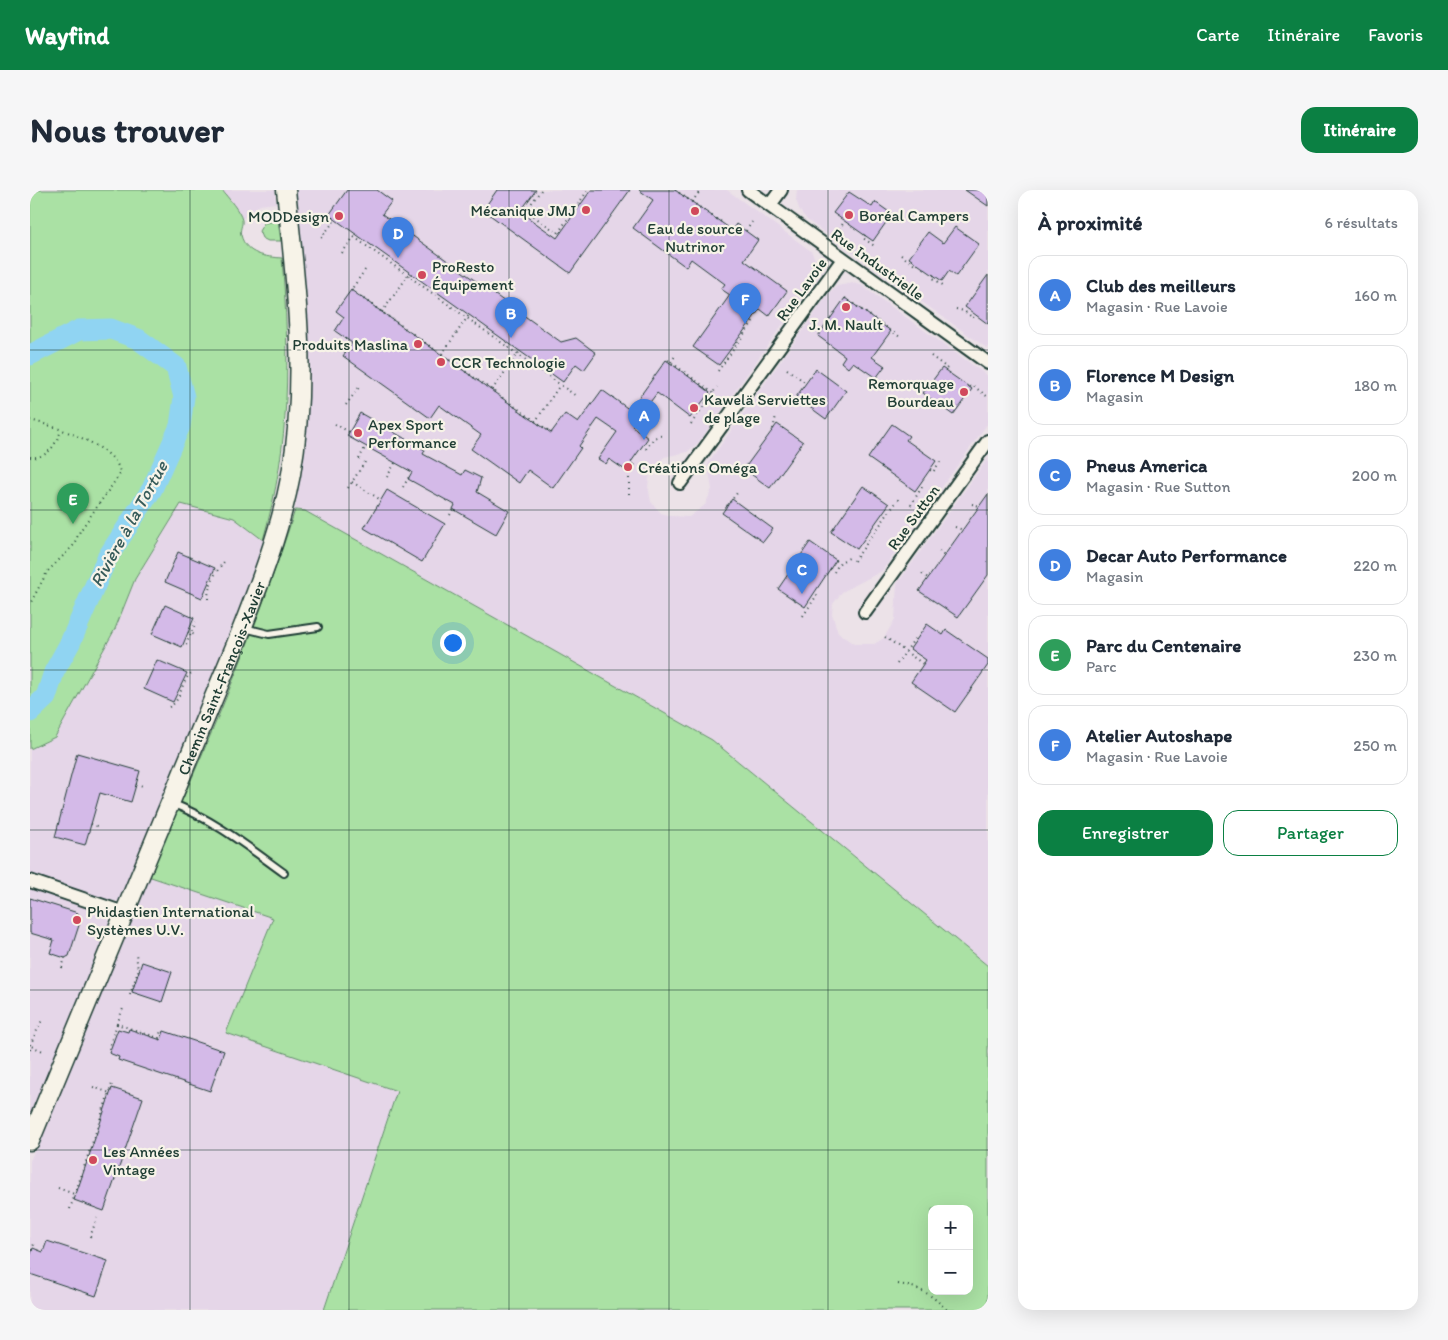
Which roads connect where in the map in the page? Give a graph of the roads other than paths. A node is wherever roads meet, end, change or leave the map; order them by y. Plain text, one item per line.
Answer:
1 (286, 190) edge
2 (748, 190) edge
3 (781, 190) edge
4 (770, 205) junction
5 (843, 259) junction
6 (988, 363) edge
7 (988, 441) edge
8 (680, 483) dead end
9 (865, 612) dead end
10 (243, 627) junction
11 (318, 627) dead end
12 (170, 803) junction
13 (284, 873) dead end
14 (30, 881) edge
15 (124, 913) junction
16 (30, 1141) edge

1 - 10 street, Chemin Saint-François-Xavier
2 - 4 street, Rue Industrielle
3 - 4 street
4 - 5 street, Rue Industrielle
5 - 6 street, Rue Industrielle
5 - 8 street, Rue Lavoie
7 - 9 street, Rue Sutton
10 - 11 lane
10 - 12 street, Chemin Saint-François-Xavier
12 - 13 lane
12 - 15 street, Chemin Saint-François-Xavier
14 - 15 street
15 - 16 street, Chemin Saint-François-Xavier

